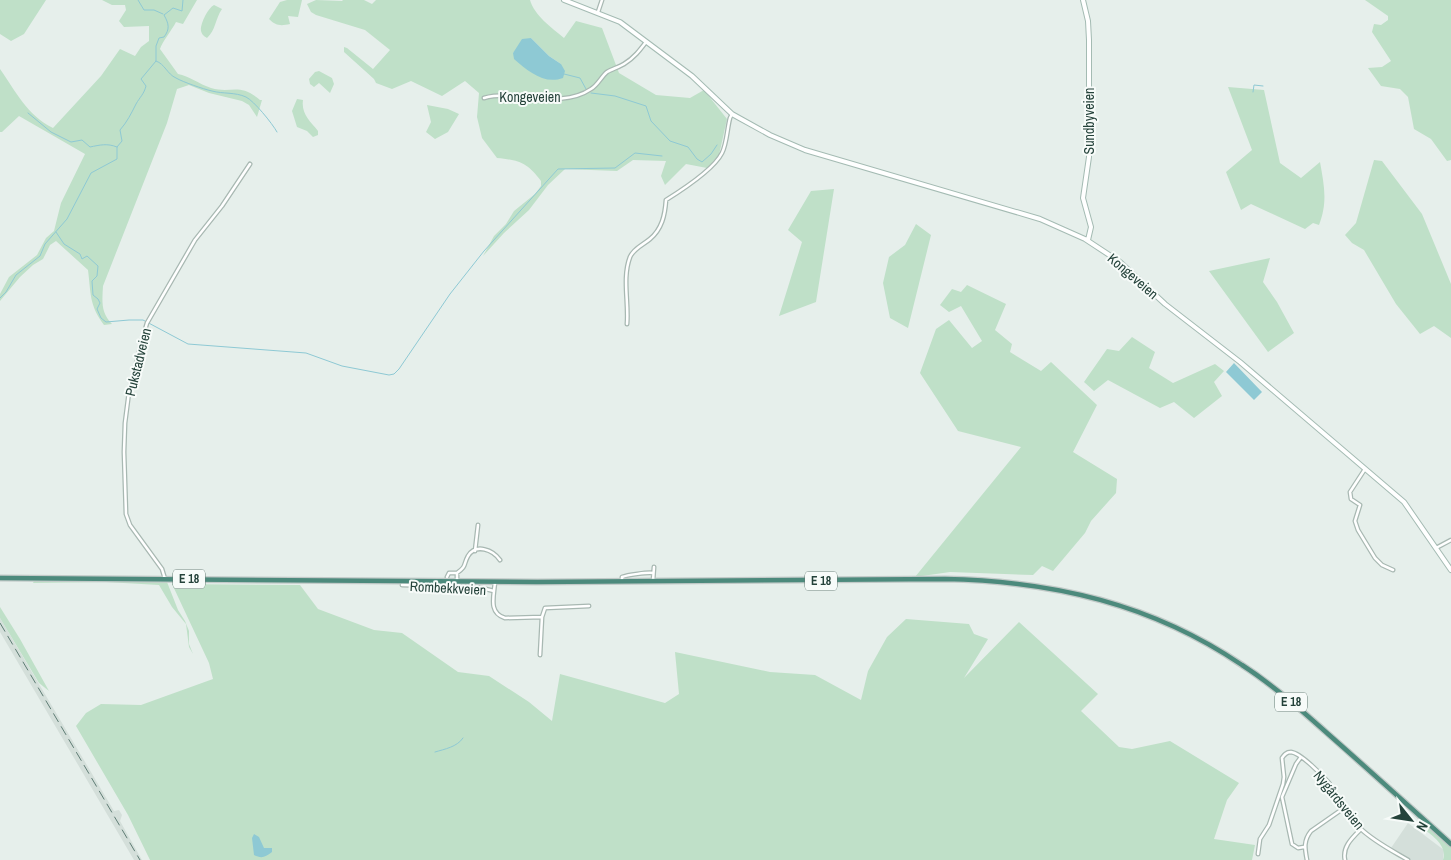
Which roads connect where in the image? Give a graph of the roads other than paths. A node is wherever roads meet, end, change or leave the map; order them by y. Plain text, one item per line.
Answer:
1 (564, 0) edge
2 (602, 0) edge
3 (1083, 0) edge
4 (598, 12) junction
5 (646, 42) junction
6 (484, 98) dead end
7 (732, 114) junction
8 (250, 164) dead end
9 (1088, 240) junction
10 (627, 324) dead end
11 (1365, 469) junction
12 (478, 526) dead end
13 (1451, 540) edge
14 (1436, 548) junction
15 (475, 551) junction
16 (500, 560) dead end
17 (654, 567) dead end
18 (1393, 570) dead end
19 (1451, 570) edge
20 (457, 573) junction
21 (653, 573) junction
22 (447, 577) dead end
23 (0, 578) edge
24 (165, 579) junction
25 (653, 581) junction
26 (458, 582) junction
27 (495, 582) junction
28 (622, 582) junction
29 (402, 585) dead end
30 (494, 591) junction
31 (589, 606) dead end
32 (542, 617) junction
33 (540, 655) dead end
34 (1301, 757) junction
35 (1344, 808) junction
36 (1360, 829) junction
37 (1451, 843) edge
38 (1304, 847) junction
39 (1258, 854) dead end
40 (1307, 860) edge
41 (1346, 860) edge
42 (1408, 860) edge

1 - 4 main road, Kongeveien
2 - 4 street
3 - 9 main road, Sundbyveien
4 - 5 main road, Kongeveien
5 - 6 street, Kongeveien
5 - 7 main road, Kongeveien
7 - 9 main road, Kongeveien
7 - 10 street
8 - 24 street, Pukstadveien
9 - 11 main road, Kongeveien
11 - 14 main road, Kongeveien
11 - 18 street
12 - 15 street
13 - 14 street
14 - 19 main road, Kongeveien
15 - 16 street
15 - 20 street
17 - 21 street
20 - 22 street
20 - 26 street
21 - 25 street
21 - 28 street
23 - 24 highway, E 18
24 - 26 highway, E 18
25 - 28 highway, E 18
25 - 37 highway, E 18
26 - 27 highway, E 18
27 - 28 highway, E 18
27 - 30 street, Rombekkveien
29 - 30 street, Rombekkveien
30 - 32 street, Rombekkveien
31 - 32 street, Rombekkveien
32 - 33 street
34 - 35 street, Nygårdsveien
34 - 38 street
34 - 39 street
35 - 36 street, Nygårdsveien
35 - 38 street
36 - 41 street
36 - 42 street, Nygårdsveien
38 - 40 street

